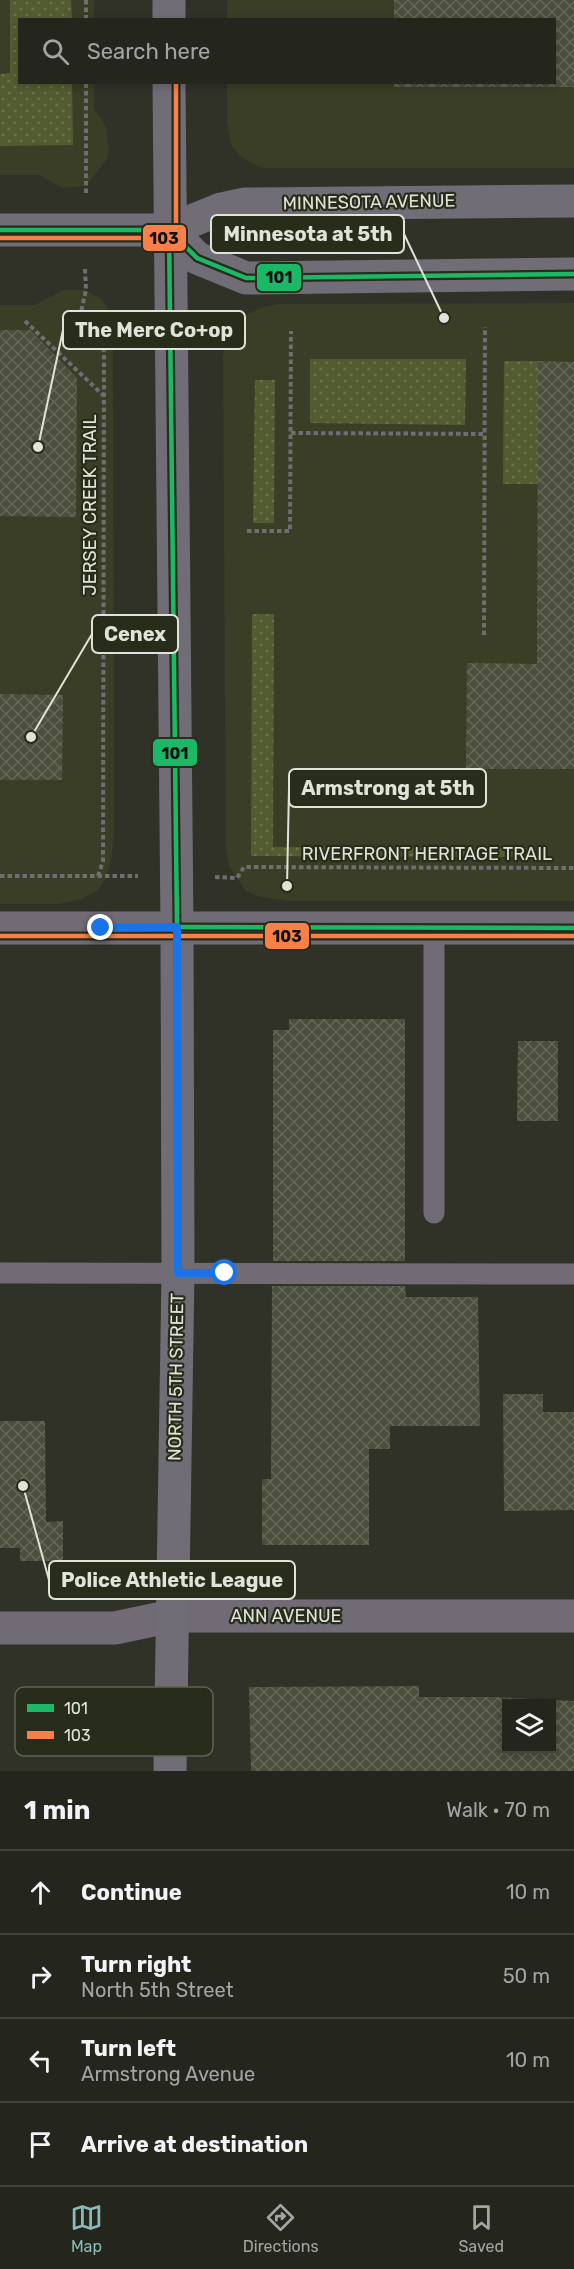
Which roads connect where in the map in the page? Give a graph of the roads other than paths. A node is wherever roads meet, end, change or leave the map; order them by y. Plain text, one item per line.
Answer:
1 (169, 0) edge
2 (169, 18) edge
3 (169, 84) edge
4 (574, 201) edge
5 (0, 230) edge
6 (169, 230) junction
7 (574, 274) edge
8 (177, 927) junction
9 (0, 928) edge
10 (434, 928) junction
11 (574, 928) edge
12 (434, 1213) dead end
13 (0, 1273) edge
14 (178, 1273) junction
15 (574, 1274) edge
16 (172, 1616) junction
17 (574, 1616) edge
18 (0, 1628) edge
19 (171, 1687) edge
20 (170, 1756) edge
21 (170, 1771) edge

1 - 2 main road
3 - 6 main road, NORTH 5TH STREET
4 - 6 main road, MINNESOTA AVENUE
5 - 6 main road, MINNESOTA AVENUE
6 - 7 main road
6 - 8 main road, NORTH 5TH STREET
8 - 9 street
8 - 10 street
8 - 14 main road, NORTH 5TH STREET
10 - 11 street
10 - 12 lane
13 - 14 lane
14 - 15 lane
14 - 16 main road, NORTH 5TH STREET
16 - 17 street, ANN AVENUE
16 - 18 street, ANN AVENUE
16 - 19 main road, NORTH 5TH STREET
20 - 21 main road, NORTH 5TH STREET

